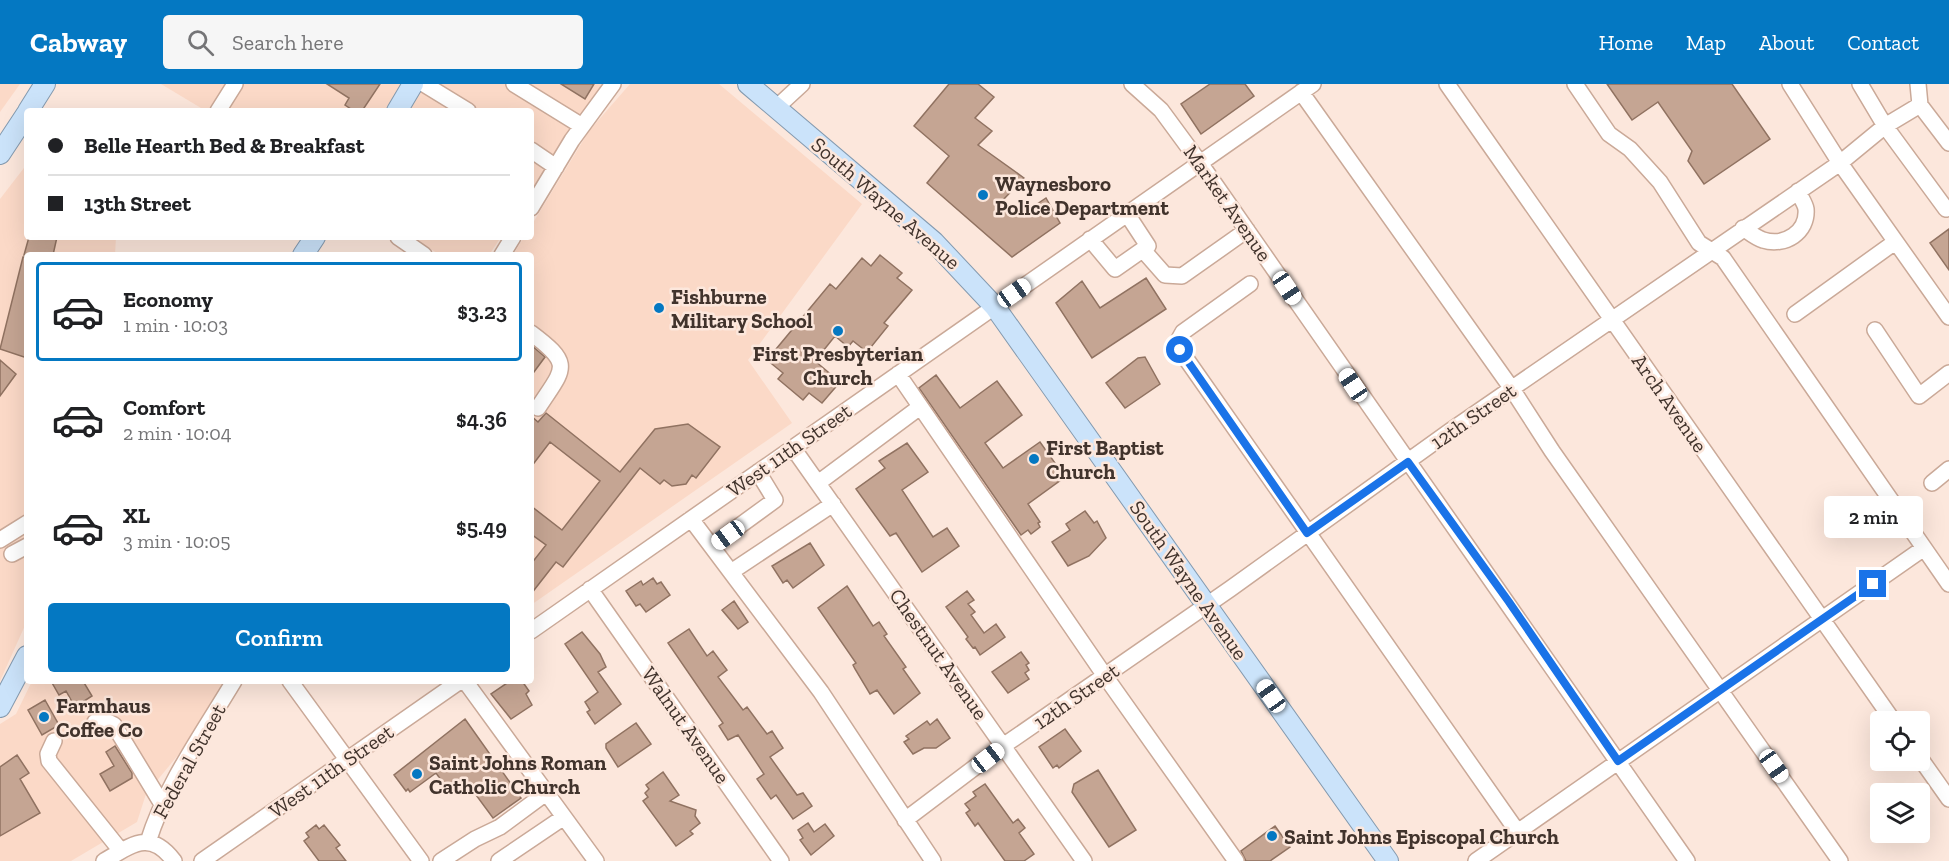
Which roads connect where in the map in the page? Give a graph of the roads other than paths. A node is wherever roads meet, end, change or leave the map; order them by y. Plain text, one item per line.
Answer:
1 (45, 84) edge
2 (235, 84) edge
3 (413, 84) edge
4 (424, 84) edge
5 (514, 84) edge
6 (612, 84) edge
7 (748, 84) edge
8 (802, 84) edge
9 (1132, 84) edge
10 (1447, 84) edge
11 (1575, 84) edge
12 (1790, 84) edge
13 (1860, 84) edge
14 (1918, 84) edge
15 (1307, 88) edge
16 (1920, 105) junction
17 (30, 108) edge
18 (220, 108) edge
19 (399, 108) edge
20 (463, 108) edge
21 (776, 108) junction
22 (24, 118) edge
23 (582, 126) junction
24 (1885, 126) junction
25 (1949, 144) edge
26 (534, 152) edge
27 (0, 154) edge
28 (1200, 163) junction
29 (1840, 163) junction
30 (556, 167) junction
31 (1798, 191) junction
32 (534, 203) edge
33 (1946, 209) dead end
34 (1127, 214) junction
35 (1743, 228) junction
36 (1247, 230) junction
37 (1090, 239) junction
38 (402, 240) edge
39 (1895, 242) junction
40 (1143, 250) junction
41 (1710, 251) junction
42 (420, 252) edge
43 (1250, 284) dead end
44 (995, 307) junction
45 (1795, 314) dead end
46 (1949, 317) edge
47 (1612, 320) junction
48 (1875, 330) dead end
49 (534, 336) edge
50 (898, 374) junction
51 (1948, 374) edge
52 (1512, 389) junction
53 (920, 407) junction
54 (538, 408) dead end
55 (793, 448) junction
56 (1408, 462) junction
57 (1949, 469) edge
58 (758, 472) junction
59 (818, 483) junction
60 (1932, 483) dead end
61 (833, 504) junction
62 (691, 519) junction
63 (24, 524) edge
64 (1307, 533) junction
65 (0, 540) edge
66 (712, 546) junction
67 (24, 548) edge
68 (1924, 548) junction
69 (12, 554) dead end
70 (731, 572) junction
71 (1949, 584) edge
72 (590, 590) junction
73 (1206, 605) junction
74 (1822, 619) junction
75 (534, 629) edge
76 (24, 662) edge
77 (1105, 676) junction
78 (232, 684) edge
79 (292, 684) edge
80 (456, 684) edge
81 (467, 684) edge
82 (1721, 689) junction
83 (0, 707) edge
84 (1886, 711) edge
85 (95, 722) dead end
86 (54, 741) dead end
87 (1003, 746) junction
88 (347, 760) junction
89 (1618, 761) junction
90 (1929, 771) edge
91 (546, 793) junction
92 (1949, 799) edge
93 (162, 804) junction
94 (564, 817) junction
95 (905, 820) junction
96 (1516, 831) junction
97 (148, 842) junction
98 (121, 852) junction
99 (104, 861) edge
100 (174, 861) edge
101 (202, 861) edge
102 (421, 861) edge
103 (441, 861) edge
104 (499, 861) edge
105 (596, 861) edge
106 (781, 861) edge
107 (933, 861) edge
108 (1084, 861) edge
109 (1236, 861) edge
110 (1388, 861) edge
111 (1476, 861) edge
112 (1687, 861) edge
113 (1840, 861) edge

1 - 17 main road
2 - 18 street
3 - 19 main road
4 - 20 street
5 - 23 street
6 - 23 street
7 - 21 main road, South Wayne Avenue
8 - 21 street
9 - 28 street, Market Avenue
10 - 47 street, Arch Avenue
11 - 41 street
12 - 29 street
13 - 24 street
14 - 16 street
15 - 28 street, West 11th Street
15 - 52 street
16 - 24 street, 12th Street
16 - 25 street
21 - 44 main road, South Wayne Avenue
22 - 27 main road
23 - 30 street
24 - 29 street, 12th Street
24 - 33 street
26 - 30 street
28 - 34 street, West 11th Street
28 - 36 street, Market Avenue
29 - 31 street, 12th Street
29 - 39 street
30 - 32 street
31 - 35 street, 12th Street
31 - 35 street
34 - 37 street, West 11th Street
34 - 40 street
35 - 41 street, 12th Street
36 - 40 street
36 - 56 street, Market Avenue
37 - 40 street
37 - 44 street, West 11th Street
38 - 42 street
39 - 45 street
39 - 46 street
41 - 47 street, 12th Street
41 - 68 street
43 - 64 street
44 - 50 street, West 11th Street
44 - 73 main road, South Wayne Avenue
47 - 52 street, 12th Street
47 - 74 street, Arch Avenue
48 - 51 street
49 - 54 street
50 - 53 street
50 - 55 street, West 11th Street
52 - 56 street, 12th Street
52 - 82 street
53 - 59 street
53 - 77 street
55 - 58 street, West 11th Street
55 - 59 street, Chestnut Avenue
56 - 64 street, 12th Street
56 - 89 street, Market Avenue
57 - 60 street
58 - 62 street, West 11th Street
58 - 66 street
59 - 61 street, Chestnut Avenue
61 - 70 street
61 - 87 street, Chestnut Avenue
62 - 66 street
62 - 72 street, West 11th Street
63 - 65 street
64 - 73 street, 12th Street
64 - 96 street
66 - 70 street
67 - 69 street
68 - 71 street
68 - 74 street
70 - 95 street
72 - 75 street, West 11th Street
72 - 106 street, Walnut Avenue
73 - 77 street, 12th Street
73 - 110 main road, South Wayne Avenue
74 - 82 street
74 - 84 street, Arch Avenue
76 - 83 main road
77 - 87 street, 12th Street
77 - 109 street
78 - 93 street, Federal Street
79 - 88 street
80 - 88 street, West 11th Street
81 - 91 street
82 - 89 street
82 - 113 street
85 - 93 street
86 - 98 street
87 - 95 street, 12th Street
87 - 108 street, Chestnut Avenue
88 - 101 street, West 11th Street
88 - 102 street
89 - 96 street
89 - 112 street, Market Avenue
90 - 92 street
91 - 94 street
91 - 103 street
93 - 97 street, Federal Street
94 - 104 street
94 - 105 street
95 - 107 street
96 - 111 street
97 - 98 street
97 - 100 street
98 - 99 street

